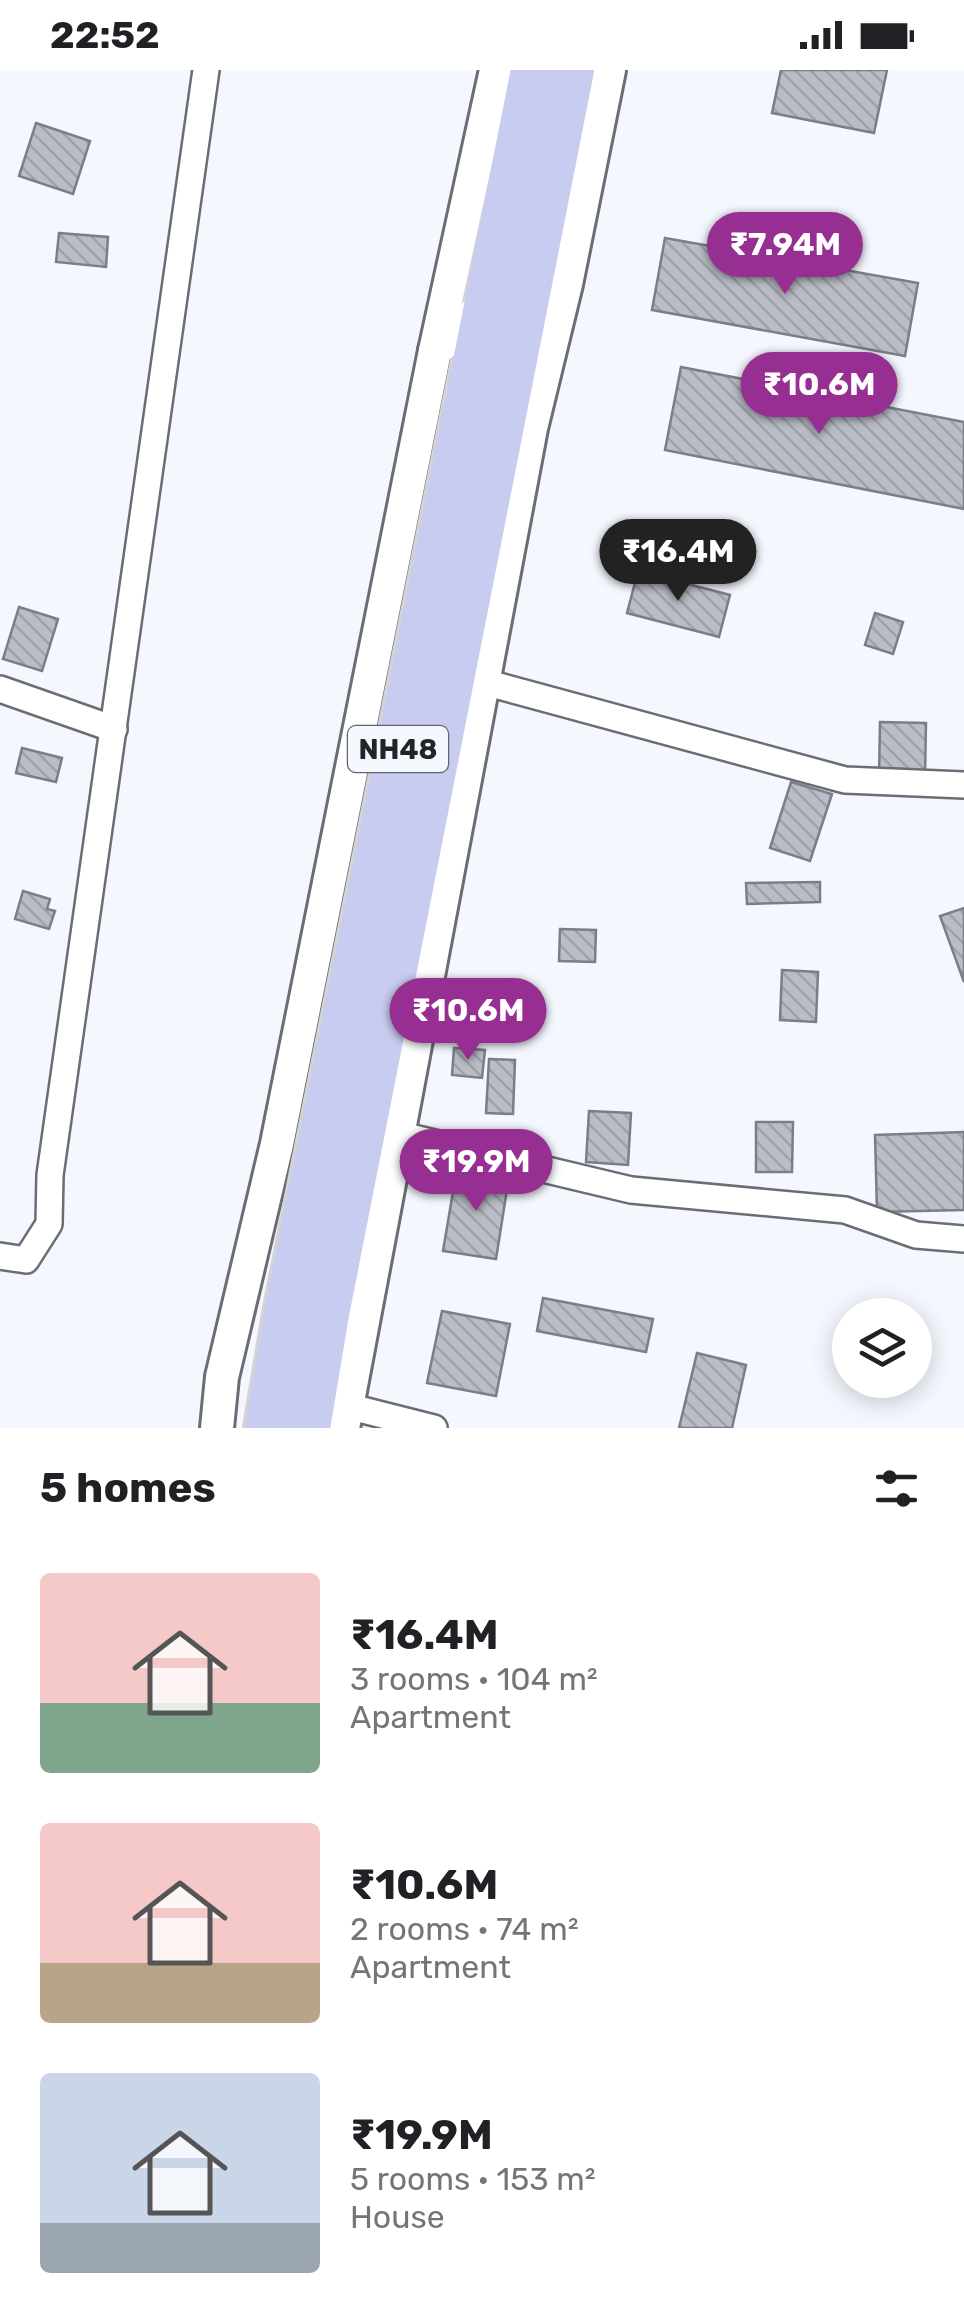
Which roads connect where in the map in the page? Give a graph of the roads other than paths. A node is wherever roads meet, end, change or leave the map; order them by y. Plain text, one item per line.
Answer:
1 (206, 70) edge
2 (496, 70) edge
3 (532, 70) edge
4 (572, 70) edge
5 (609, 70) edge
6 (486, 303) junction
7 (436, 350) junction
8 (484, 682) junction
9 (0, 689) edge
10 (114, 729) junction
11 (964, 785) edge
12 (397, 1134) junction
13 (964, 1239) edge
14 (0, 1256) edge
15 (345, 1417) edge
16 (218, 1428) edge
17 (266, 1428) edge
18 (309, 1428) edge
19 (434, 1428) edge

1 - 10 street
2 - 7 street
3 - 6 highway, NH48
4 - 18 highway, NH48
5 - 8 street
6 - 7 street
6 - 17 highway, NH48
7 - 16 street
8 - 11 street
8 - 12 street
9 - 10 street
10 - 14 street
12 - 13 street
12 - 15 street
15 - 19 street

